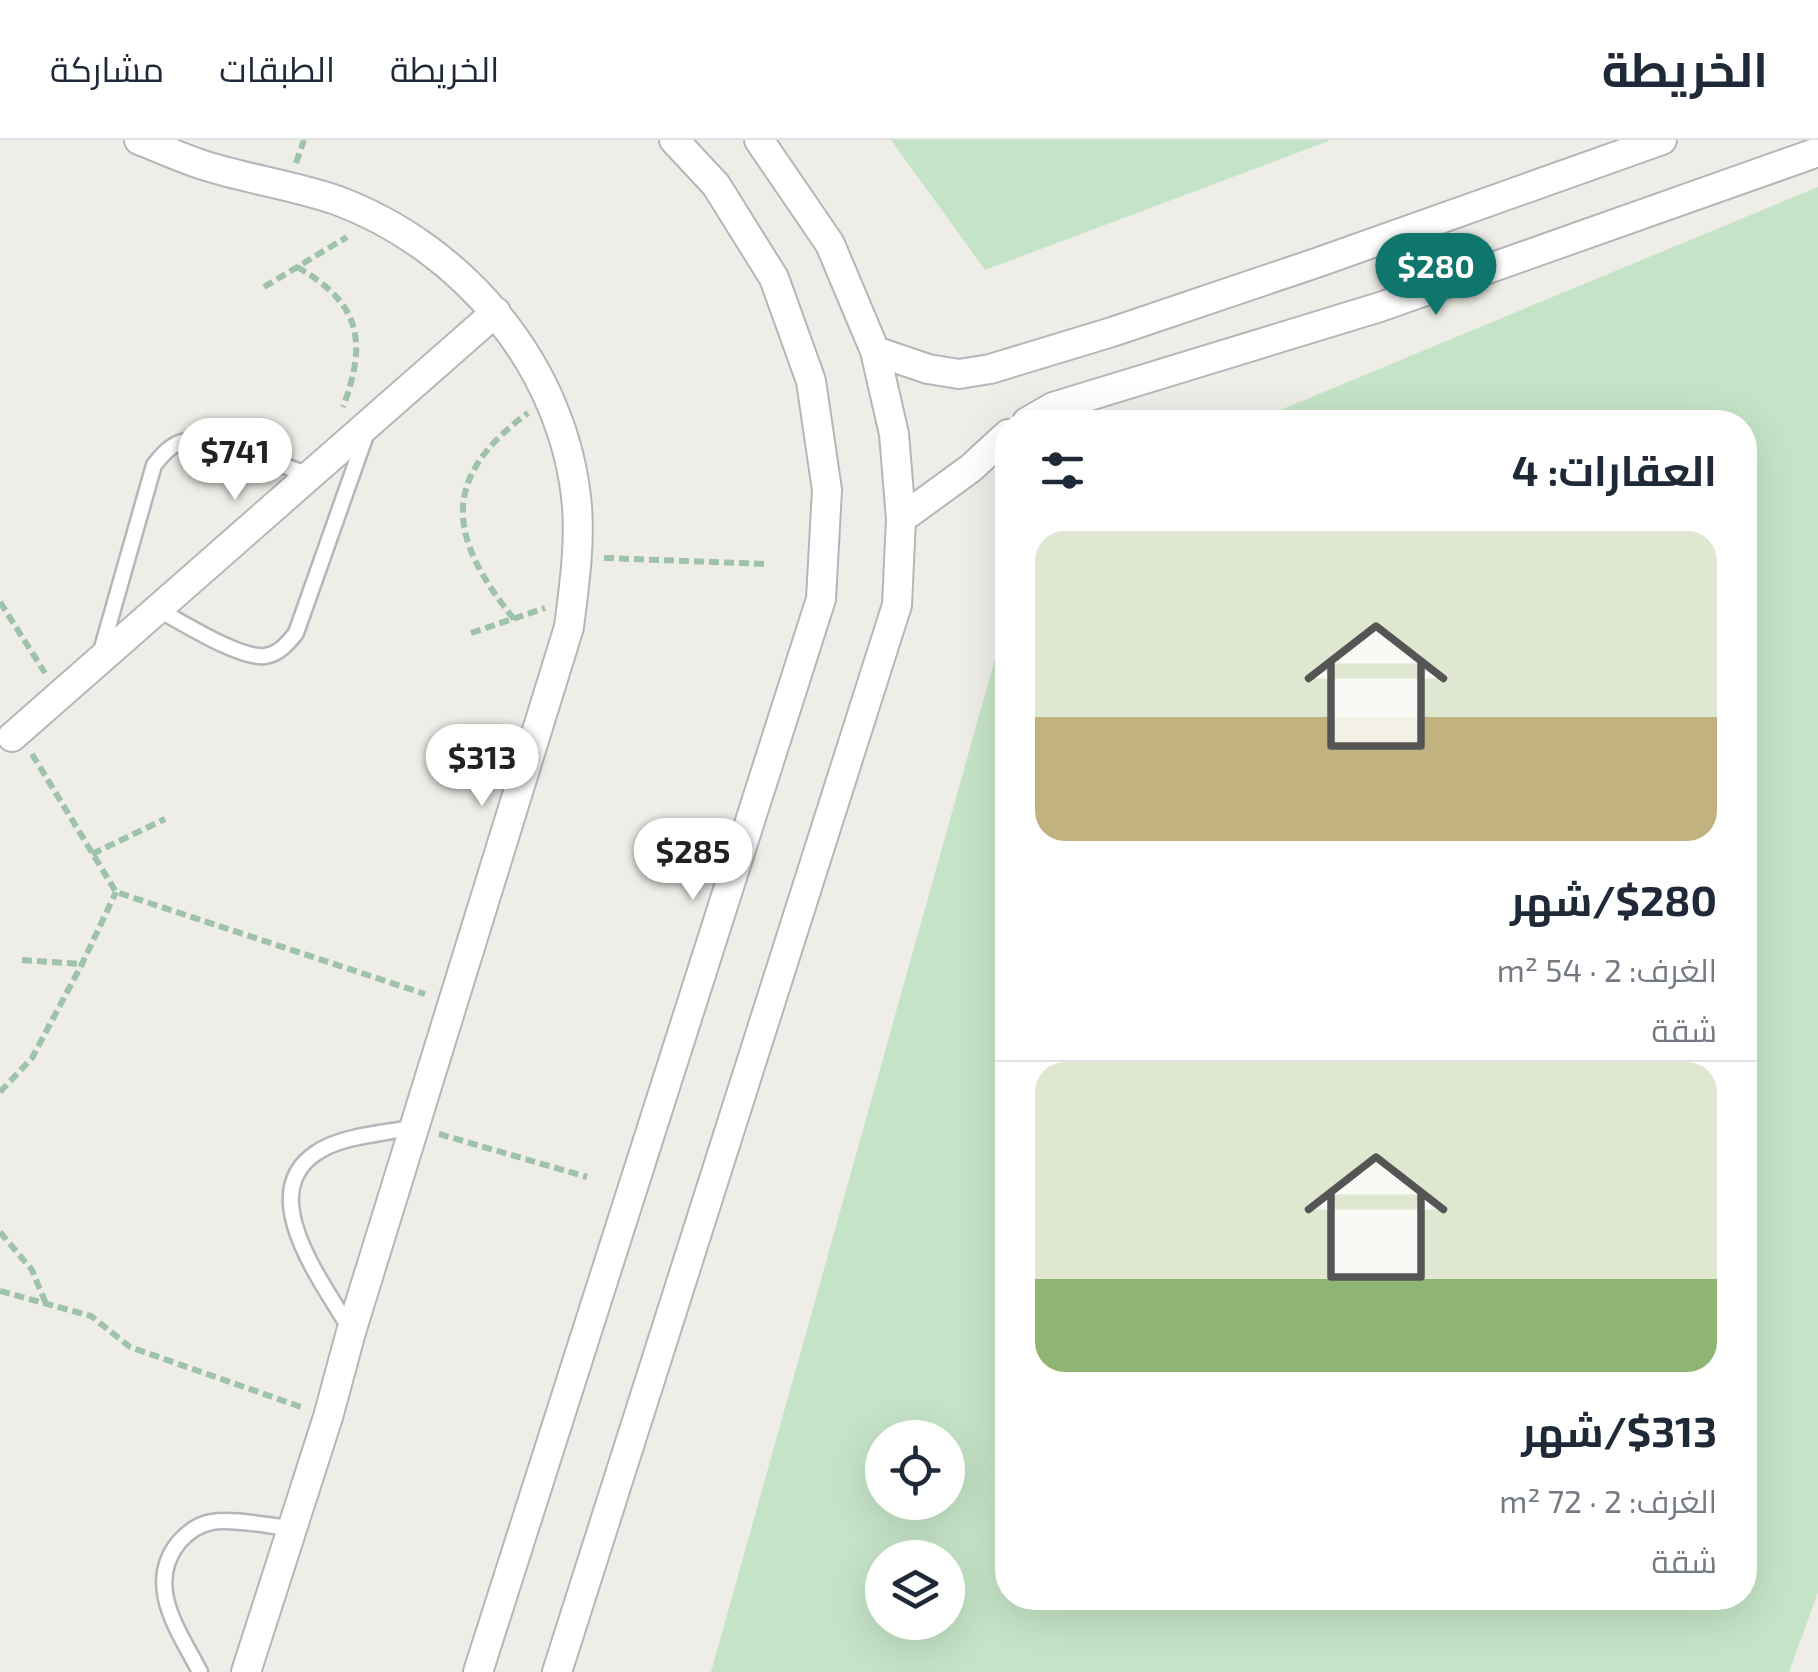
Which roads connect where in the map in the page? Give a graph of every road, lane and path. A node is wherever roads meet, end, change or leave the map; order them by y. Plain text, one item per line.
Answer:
1 (139, 140) edge
2 (674, 140) edge
3 (759, 140) edge
4 (1662, 140) edge
5 (1818, 152) edge
6 (378, 218) junction
7 (296, 267) junction
8 (264, 286) dead end
9 (496, 312) junction
10 (875, 351) junction
11 (549, 398) junction
12 (342, 410) dead end
13 (1048, 410) edge
14 (370, 422) junction
15 (995, 446) edge
16 (310, 475) junction
17 (902, 519) junction
18 (579, 557) junction
19 (767, 564) dead end
20 (572, 599) junction
21 (0, 602) edge
22 (157, 610) junction
23 (514, 619) junction
24 (471, 633) dead end
25 (98, 662) junction
26 (59, 695) junction
27 (8, 738) edge
28 (166, 819) dead end
29 (92, 854) junction
30 (116, 892) junction
31 (22, 960) dead end
32 (82, 964) junction
33 (452, 1003) junction
34 (0, 1092) edge
35 (414, 1127) junction
36 (587, 1177) dead end
37 (0, 1232) edge
38 (0, 1290) edge
39 (46, 1304) junction
40 (351, 1332) junction
41 (328, 1416) junction
42 (290, 1528) junction
43 (200, 1672) edge
44 (246, 1672) edge
45 (478, 1672) edge
46 (556, 1672) edge

1 - 6 street
2 - 45 street
3 - 10 street
4 - 10 street
5 - 13 street
6 - 7 path
6 - 9 street
7 - 8 path
7 - 12 path
9 - 11 street
9 - 14 street
10 - 17 street
11 - 18 street
11 - 23 path
14 - 16 street
14 - 22 lane
15 - 17 street
16 - 22 street
16 - 25 lane
17 - 46 street
18 - 19 path
18 - 20 street
20 - 23 path
20 - 33 street
21 - 26 path
22 - 25 street
23 - 24 path
25 - 26 street
26 - 27 street
27 - 29 path
28 - 29 path
29 - 30 path
30 - 32 path
30 - 33 path
31 - 32 path
32 - 34 path
33 - 35 street
35 - 36 path
35 - 40 street
35 - 40 lane
37 - 39 path
38 - 39 path
39 - 41 path
40 - 41 street
41 - 42 street
42 - 43 lane
42 - 44 street

